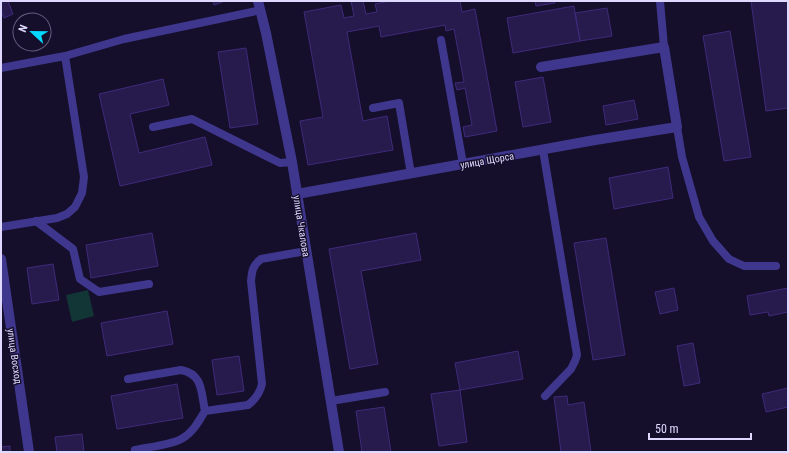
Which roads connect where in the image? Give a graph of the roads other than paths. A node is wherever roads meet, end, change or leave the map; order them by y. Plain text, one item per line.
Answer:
1 (660, 1) edge
2 (259, 6) edge
3 (441, 40) dead end
4 (664, 47) junction
5 (65, 56) junction
6 (541, 67) dead end
7 (1, 68) edge
8 (373, 108) dead end
9 (153, 127) dead end
10 (676, 127) junction
11 (543, 150) junction
12 (292, 162) junction
13 (463, 164) junction
14 (411, 174) junction
15 (297, 194) junction
16 (36, 221) junction
17 (1, 227) edge
18 (306, 251) junction
19 (1, 260) edge
20 (776, 266) dead end
21 (149, 284) dead end
22 (128, 379) dead end
23 (385, 392) dead end
24 (545, 396) dead end
25 (331, 401) junction
26 (205, 411) junction
27 (135, 450) dead end
28 (30, 452) edge
29 (339, 452) edge

1 - 4 lane
2 - 5 lane
2 - 12 street, улица Чкалова
3 - 13 lane
4 - 6 street
4 - 10 street
5 - 7 lane
5 - 16 lane
8 - 14 lane
9 - 12 lane
10 - 11 street, улица Щорса
10 - 20 lane
11 - 13 street, улица Щорса
11 - 24 lane
12 - 15 street, улица Чкалова
13 - 14 street, улица Щорса
14 - 15 street, улица Щорса
15 - 18 street, улица Чкалова
16 - 17 lane
16 - 21 lane
18 - 25 street, улица Чкалова
18 - 26 lane
19 - 28 street, улица Восход
22 - 26 lane
23 - 25 lane
25 - 29 street, улица Чкалова
26 - 27 lane

